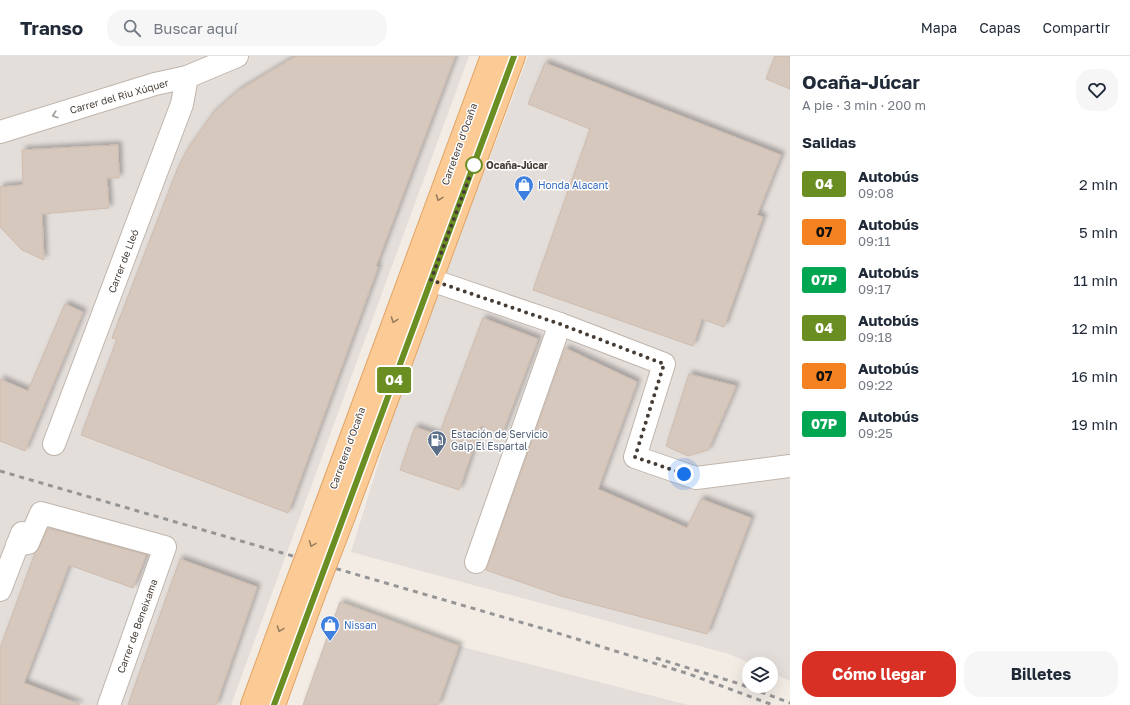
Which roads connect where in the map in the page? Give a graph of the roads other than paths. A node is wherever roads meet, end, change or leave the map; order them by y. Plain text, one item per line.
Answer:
1 (237, 56) edge
2 (492, 56) edge
3 (514, 56) edge
4 (187, 77) junction
5 (0, 132) edge
6 (431, 280) junction
7 (405, 291) junction
8 (560, 324) junction
9 (54, 444) dead end
10 (790, 466) edge
11 (334, 512) junction
12 (476, 562) dead end
13 (0, 590) edge
14 (303, 595) junction
15 (109, 705) edge
16 (252, 705) edge
17 (274, 705) edge

1 - 4 street, Carrer del Riu Xúquer
2 -> 7 main road, Carretera d'Ocaña
3 - 6 main road, Carretera d'Ocaña
4 -> 5 street, Carrer del Riu Xúquer
4 - 9 street, Carrer de Lleó
6 - 7 street
6 - 8 street
6 - 11 main road, Carretera d'Ocaña
7 -> 11 main road, Carretera d'Ocaña
8 - 10 street
8 - 12 street
11 - 14 main road, Carretera d'Ocaña, bridge
13 - 15 street, Carrer de Beneixama
14 -> 16 main road, Carretera d'Ocaña
14 - 17 main road, Carretera d'Ocaña

